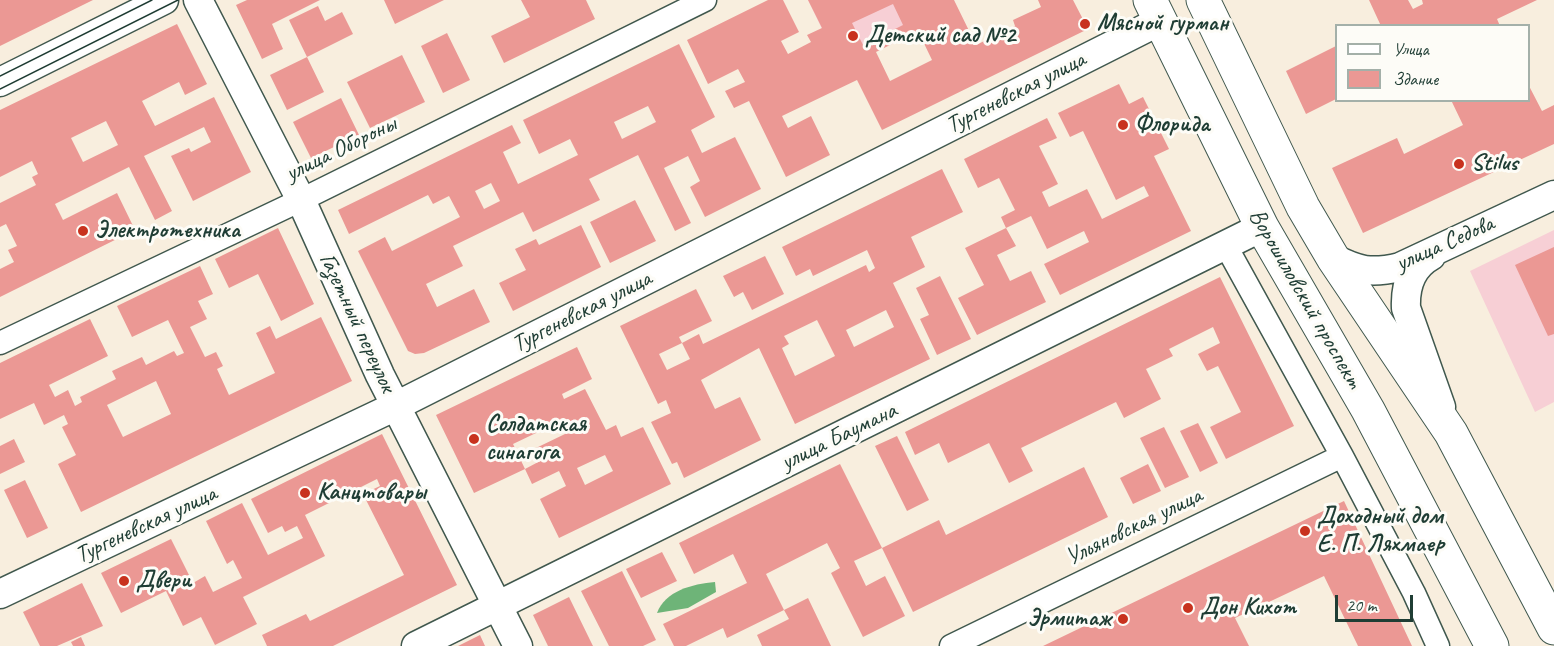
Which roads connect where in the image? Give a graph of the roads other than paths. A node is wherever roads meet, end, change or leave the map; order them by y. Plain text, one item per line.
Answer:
1 (164, 0) edge
2 (198, 0) edge
3 (705, 0) edge
4 (1203, 0) edge
5 (1155, 11) edge
6 (0, 82) edge
7 (1554, 195) edge
8 (301, 200) junction
9 (1262, 227) junction
10 (1466, 236) junction
11 (1226, 246) junction
12 (1333, 258) junction
13 (0, 343) edge
14 (396, 406) junction
15 (1451, 433) junction
16 (1342, 456) junction
17 (0, 594) edge
18 (498, 607) junction
19 (1554, 628) edge
20 (416, 646) edge
21 (518, 646) edge
22 (951, 646) edge
23 (1438, 646) edge
24 (1492, 646) edge

1 - 6 street
2 - 8 street, Газетный переулок
3 - 8 street, улица Обороны
4 - 12 main road, Ворошиловский проспект
5 - 9 main road, Ворошиловский проспект
5 - 14 street, Тургеневская улица
7 - 10 street, улица Седова
8 - 13 street, улица Обороны
8 - 14 street, Газетный переулок
9 - 11 street, улица Баумана
9 - 24 main road, Ворошиловский проспект
10 - 12 street, улица Седова
10 - 15 street
11 - 16 street, Ворошиловский проспект
11 - 18 street, улица Баумана
12 - 15 main road, Ворошиловский проспект
14 - 17 street, Тургеневская улица
14 - 18 street, Газетный переулок
15 - 19 main road, Ворошиловский проспект
16 - 22 street, Ульяновская улица
16 - 23 street, Ворошиловский проспект
18 - 20 street, улица Баумана
18 - 21 street, Газетный переулок

